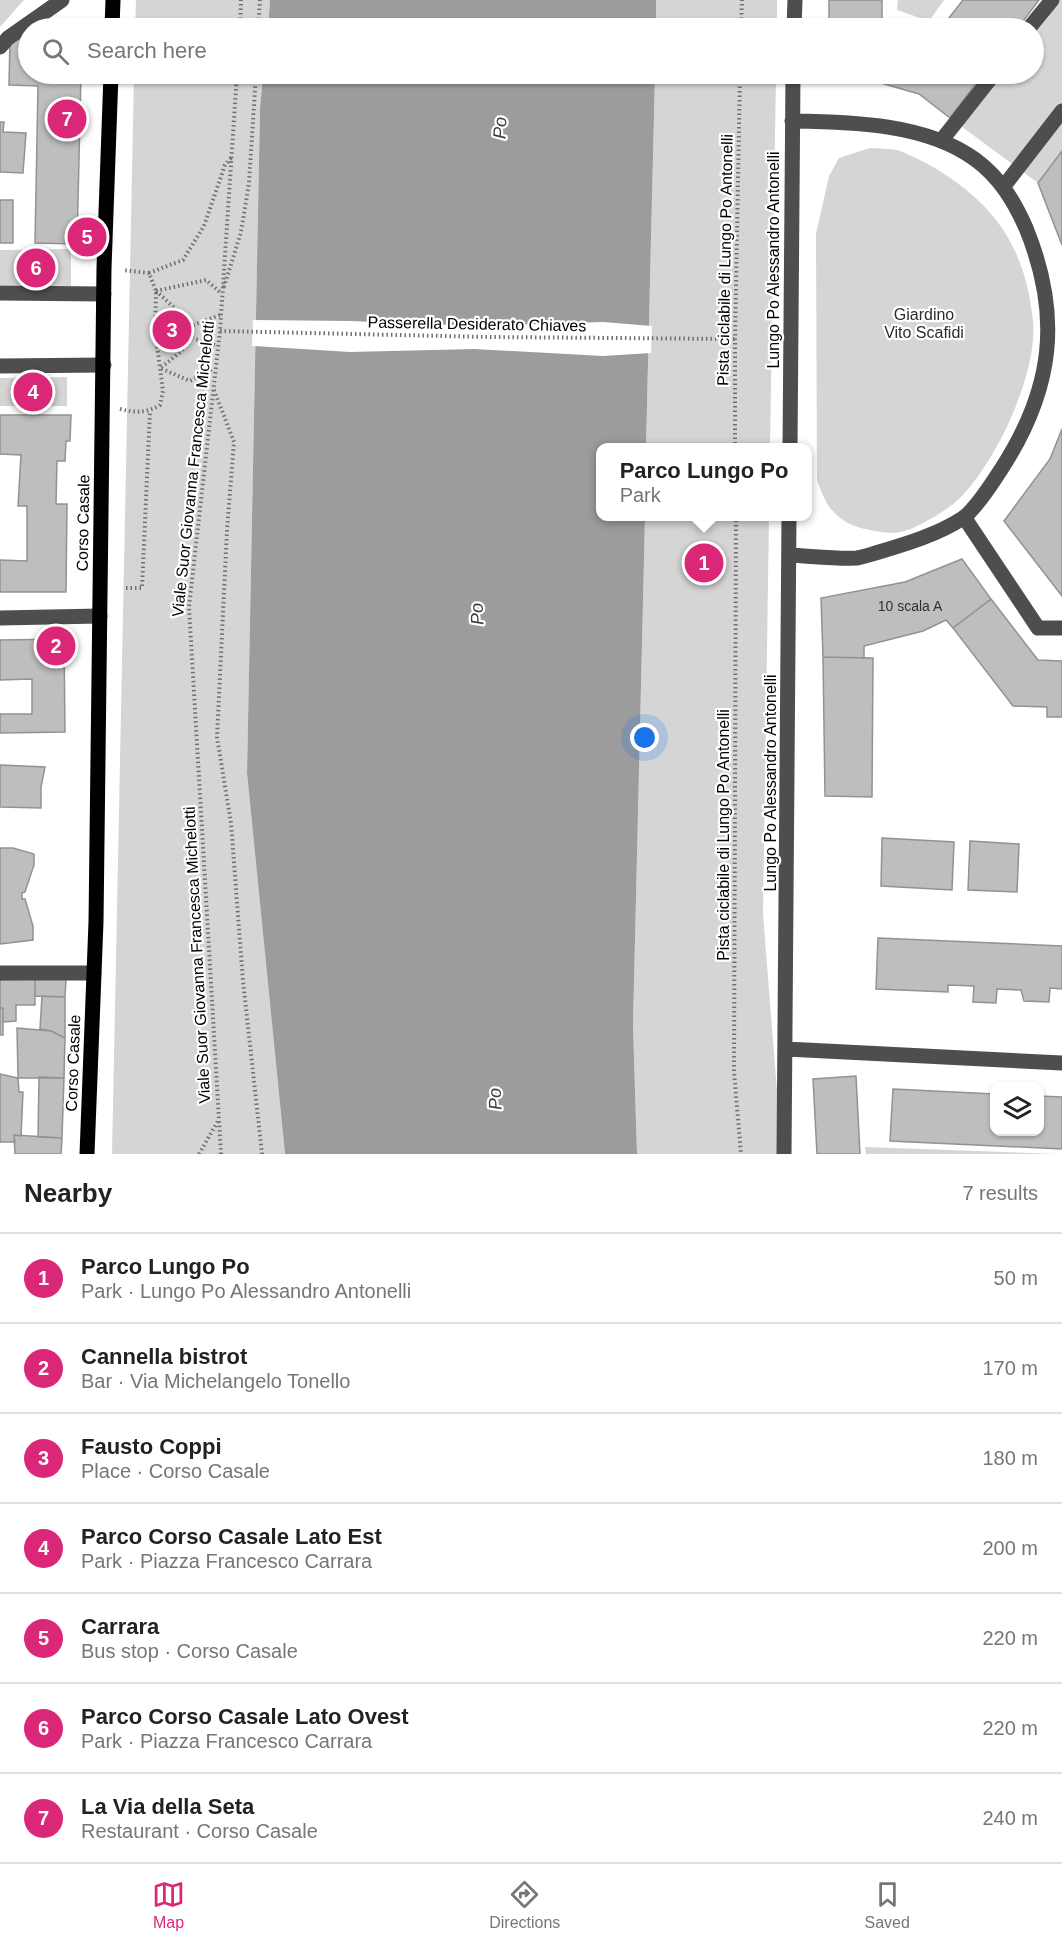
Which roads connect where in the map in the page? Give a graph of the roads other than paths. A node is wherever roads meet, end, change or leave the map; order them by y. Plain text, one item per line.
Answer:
1 (62, 0) edge
2 (113, 0) edge
3 (795, 0) edge
4 (1052, 0) edge
5 (38, 18) edge
6 (112, 18) edge
7 (794, 18) edge
8 (1037, 18) edge
9 (18, 33) edge
10 (4, 43) edge
11 (111, 84) edge
12 (793, 84) edge
13 (986, 84) edge
14 (1062, 111) edge
15 (792, 121) junction
16 (941, 141) junction
17 (1004, 186) junction
18 (0, 293) edge
19 (104, 294) junction
20 (1056, 313) edge
21 (1055, 356) edge
22 (104, 365) junction
23 (0, 366) edge
24 (790, 443) edge
25 (964, 517) junction
26 (789, 521) edge
27 (789, 555) junction
28 (100, 616) junction
29 (0, 618) edge
30 (1062, 628) edge
31 (0, 973) edge
32 (94, 973) junction
33 (786, 1049) junction
34 (1062, 1063) edge
35 (87, 1154) edge
36 (784, 1154) edge

1 - 5 street
2 - 6 main road
3 - 7 street
4 - 8 street
9 - 10 street
11 - 19 main road, Corso Casale
12 - 15 street, Lungo Po Alessandro Antonelli
13 - 16 street
14 - 17 street
15 - 16 street
15 - 24 street, Lungo Po Alessandro Antonelli
16 - 17 street
17 - 20 street
18 - 19 street
19 - 22 main road, Corso Casale
20 - 21 street
21 - 25 street
22 - 23 street
22 - 28 main road, Corso Casale
25 - 27 street
25 - 30 street
26 - 27 street, Lungo Po Alessandro Antonelli
27 - 33 street, Lungo Po Alessandro Antonelli
28 - 29 street
28 - 32 main road, Corso Casale
31 - 32 street
32 - 35 main road, Corso Casale
33 - 34 street
33 - 36 street, Lungo Po Alessandro Antonelli

